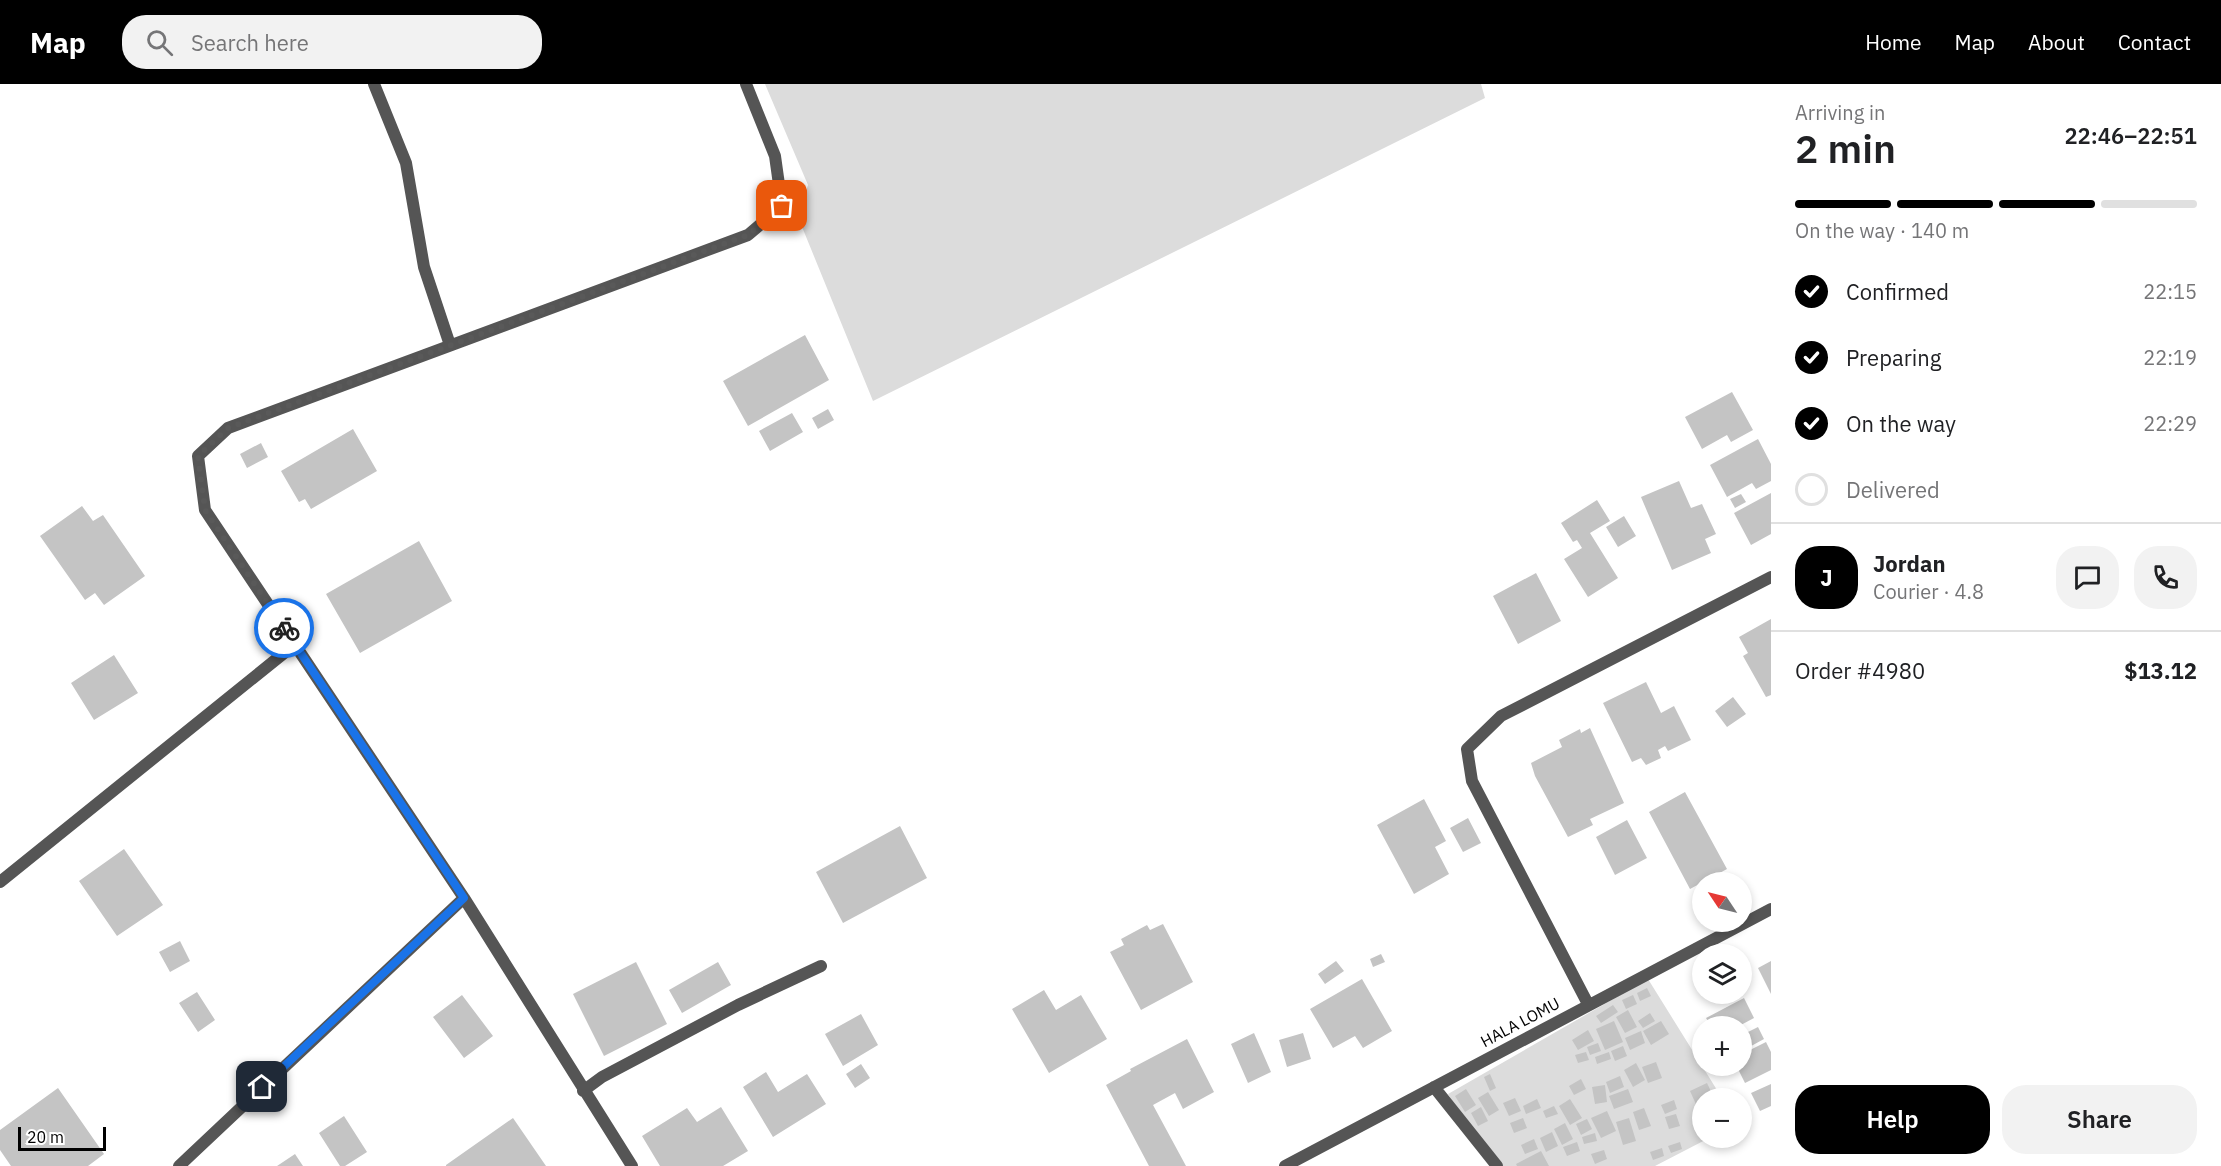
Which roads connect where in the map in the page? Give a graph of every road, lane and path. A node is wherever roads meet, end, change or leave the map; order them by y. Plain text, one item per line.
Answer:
1 (374, 84) edge
2 (746, 84) edge
3 (450, 345) junction
4 (1771, 576) edge
5 (294, 645) junction
6 (0, 882) edge
7 (464, 898) junction
8 (1771, 909) edge
9 (821, 966) dead end
10 (1588, 1004) junction
11 (1434, 1087) junction
12 (583, 1091) junction
13 (178, 1166) edge
14 (633, 1166) edge
15 (1285, 1166) edge
16 (1497, 1166) edge

1 - 3 street
2 - 3 street
3 - 5 street
4 - 10 street
5 - 6 street
5 - 7 street
7 - 12 street
7 - 13 street
8 - 10 street, HALA LOMU
9 - 12 street
10 - 11 street, HALA LOMU
11 - 15 street, HALA LOMU
11 - 16 street
12 - 14 street

